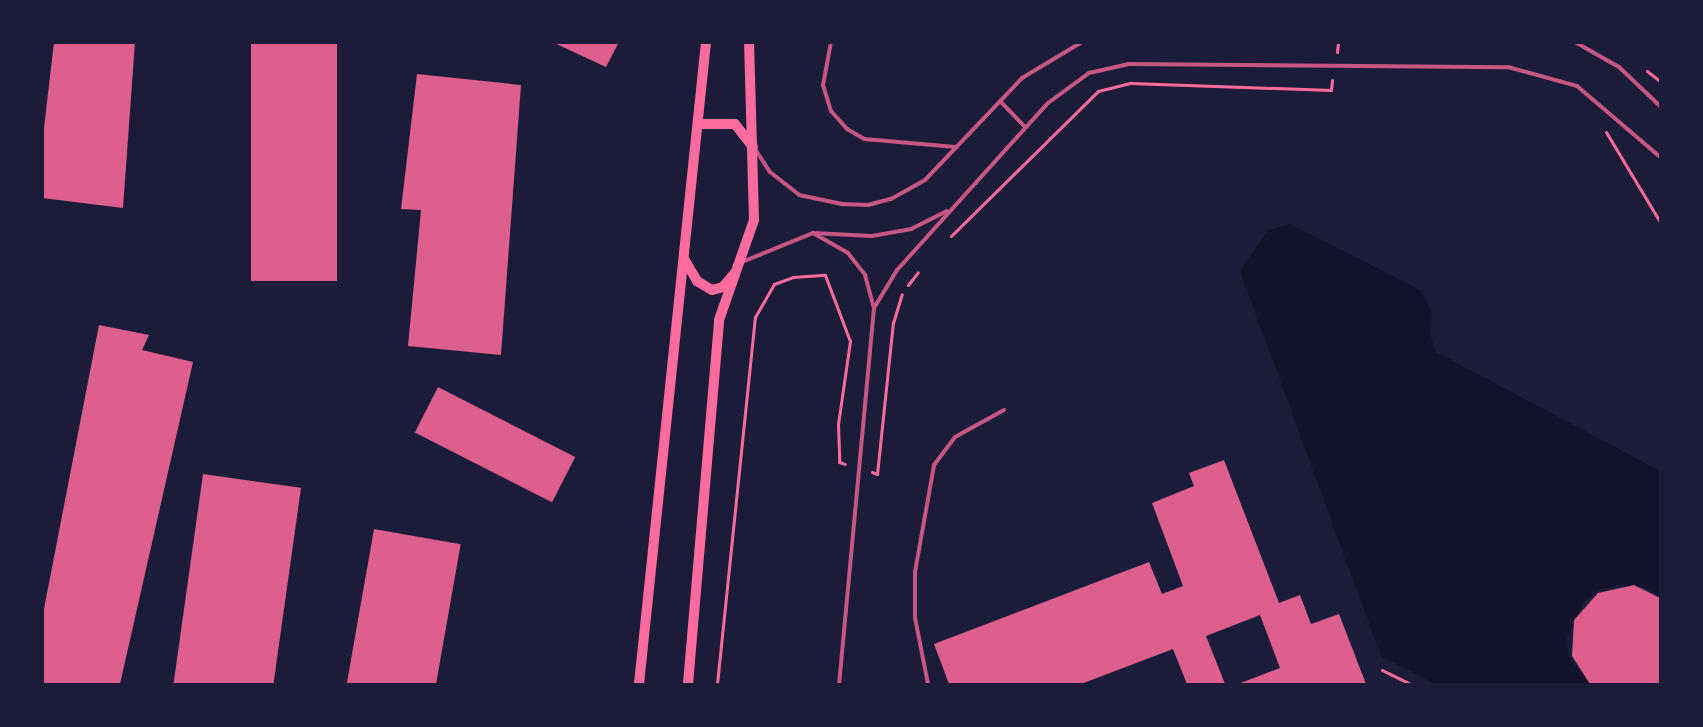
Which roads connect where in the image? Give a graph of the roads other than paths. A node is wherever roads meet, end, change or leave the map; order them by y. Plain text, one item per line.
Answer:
1 (706, 42) edge
2 (749, 42) edge
3 (831, 42) edge
4 (1082, 42) edge
5 (1575, 42) edge
6 (1000, 101) junction
7 (1660, 106) edge
8 (698, 124) junction
9 (1026, 128) junction
10 (753, 147) junction
11 (956, 147) junction
12 (1660, 157) edge
13 (951, 209) junction
14 (813, 234) junction
15 (684, 259) junction
16 (742, 262) junction
17 (874, 308) junction
18 (1004, 410) dead end
19 (639, 684) edge
20 (688, 684) edge
21 (839, 684) edge
22 (928, 684) edge

1 - 8 main road
2 - 10 main road
3 - 11 lane
4 - 6 lane
5 - 7 lane
6 - 9 lane
6 - 11 lane
8 - 10 main road
8 - 15 main road
9 - 12 lane
9 - 13 lane
10 - 11 lane
10 - 16 main road
13 - 14 lane
13 - 17 lane
14 - 16 lane
14 - 17 lane
15 - 16 main road
15 - 19 main road
16 - 20 main road
17 - 21 lane
18 - 22 lane

